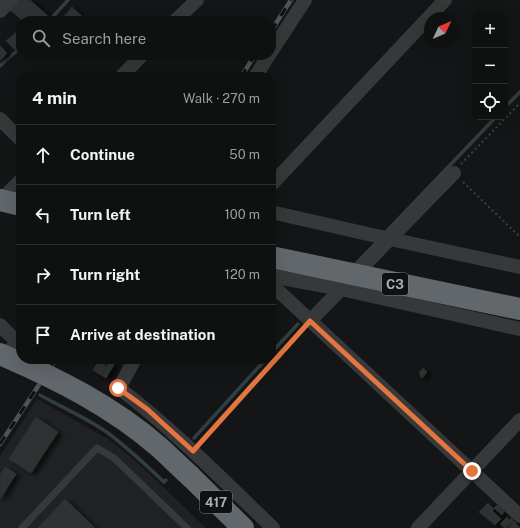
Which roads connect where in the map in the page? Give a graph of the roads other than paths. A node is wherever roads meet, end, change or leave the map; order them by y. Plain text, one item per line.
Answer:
1 (11, 0) edge
2 (197, 0) edge
3 (305, 0) edge
4 (445, 0) edge
5 (0, 11) edge
6 (181, 16) edge
7 (276, 44) edge
8 (137, 60) edge
9 (266, 60) edge
10 (126, 72) edge
11 (258, 72) edge
12 (0, 120) edge
13 (16, 135) edge
14 (454, 172) road end
15 (276, 180) edge
16 (16, 185) edge
17 (0, 201) edge
18 (16, 203) edge
19 (276, 213) edge
20 (390, 239) junction
21 (276, 258) edge
22 (520, 267) edge
23 (276, 277) edge
24 (276, 289) edge
25 (341, 289) junction
26 (520, 309) edge
27 (310, 321) junction
28 (0, 325) edge
29 (520, 329) edge
30 (13, 345) edge
31 (0, 359) edge
32 (29, 364) edge
33 (132, 364) edge
34 (520, 420) edge
35 (472, 471) junction
36 (520, 516) edge
37 (22, 528) edge
38 (187, 528) edge
39 (243, 528) edge
40 (273, 528) edge
41 (418, 528) edge

1 - 5 street
2 - 6 street
3 - 7 street
4 - 15 street
8 - 10 street
9 - 11 street
12 - 13 street
14 - 20 street
16 - 17 street
17 - 18 highway, bridge
19 - 20 street
20 - 22 street
20 - 25 street
21 - 26 highway, C3, bridge
23 - 25 street
24 - 27 street
25 - 27 street
25 - 29 street
27 - 35 street
28 - 30 street
30 - 31 street
32 - 39 highway, 417, bridge
33 - 40 street
34 - 35 street
35 - 36 street
35 - 41 street
37 - 38 lane

